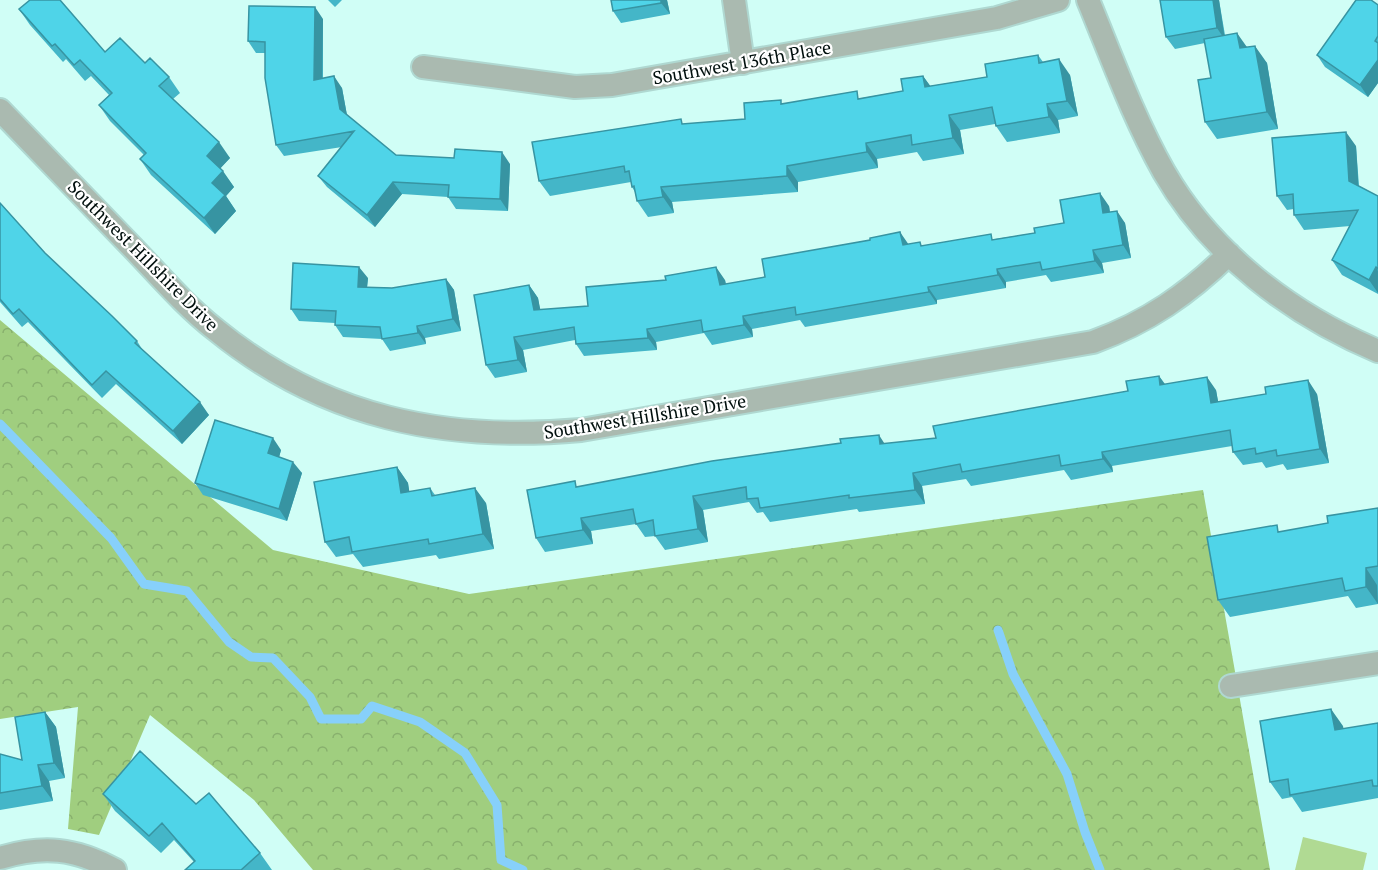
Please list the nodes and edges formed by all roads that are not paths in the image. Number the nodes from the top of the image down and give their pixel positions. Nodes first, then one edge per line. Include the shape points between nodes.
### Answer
1 (734, 0) edge
2 (1058, 0) edge
3 (1088, 0) edge
4 (743, 63) junction
5 (423, 68) dead end
6 (0, 110) edge
7 (1229, 254) junction
8 (1378, 351) edge
9 (1378, 663) edge
10 (1231, 686) dead end
11 (0, 858) edge
12 (115, 870) edge

1 - 4 street
2 - 4 street, Southwest 136th Place via 997,18
3 - 7 street via 1143,134 1165,174
4 - 5 street, Southwest 136th Place via 612,85 575,87
6 - 7 street, Southwest Hillshire Drive via 215,330 264,365 308,389 401,422 440,430 530,434 581,430 1093,342 1156,313 1196,287
7 - 8 street via 1304,314
9 - 10 street
11 - 12 street via 28,850 61,850 93,858

